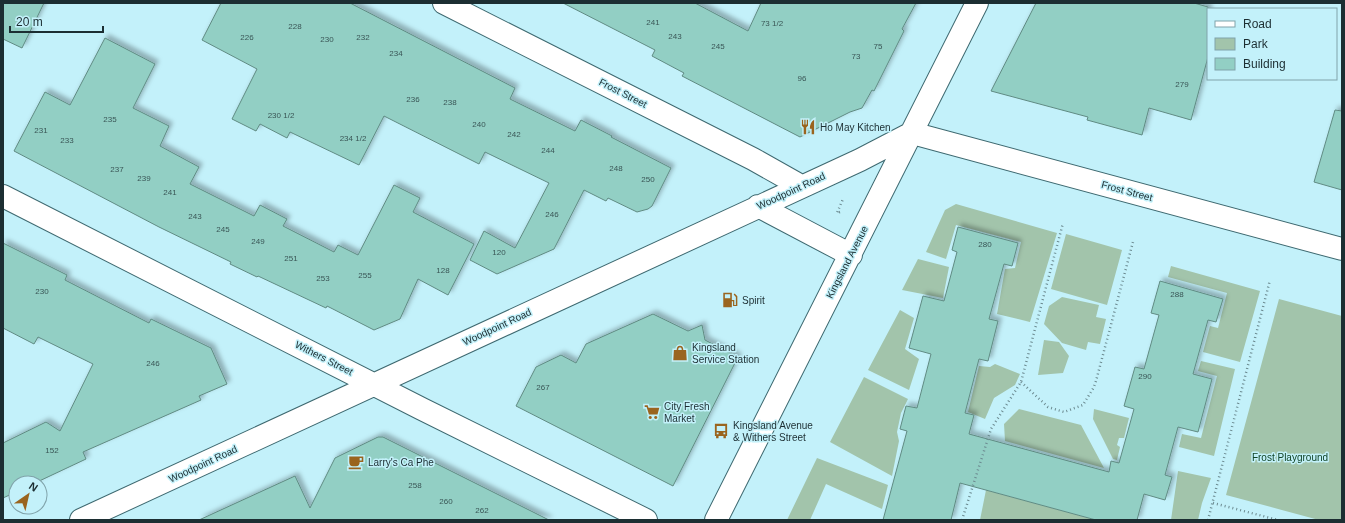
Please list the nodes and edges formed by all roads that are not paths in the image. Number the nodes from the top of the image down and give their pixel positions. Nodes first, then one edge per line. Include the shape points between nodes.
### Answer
1 (444, 3) edge
2 (978, 3) edge
3 (912, 133) junction
4 (801, 186) junction
5 (3, 196) edge
6 (758, 206) junction
7 (1342, 249) edge
8 (851, 255) junction
9 (375, 384) junction
10 (81, 520) edge
11 (646, 520) edge
12 (716, 520) edge

1 - 4 street, Frost Street via 752,158
2 - 3 street, Kingsland Avenue
3 - 4 street, Woodpoint Road
3 - 7 street, Frost Street
3 - 8 street, Kingsland Avenue
4 - 6 street, Woodpoint Road
5 - 9 street, Withers Street
6 - 8 street
6 - 9 street, Woodpoint Road
8 - 12 street, Kingsland Avenue
9 - 10 street, Woodpoint Road
9 - 11 street, Withers Street

